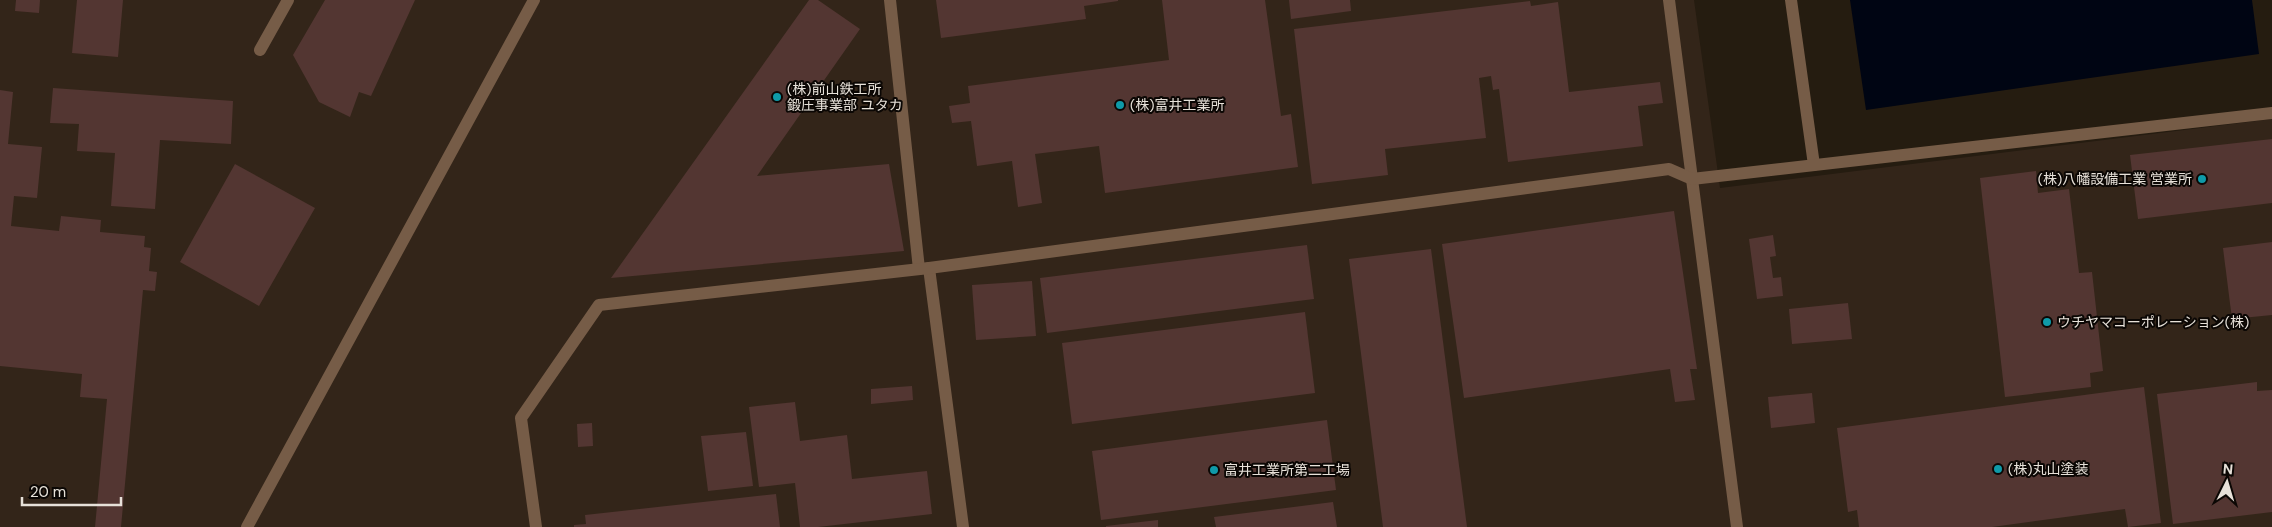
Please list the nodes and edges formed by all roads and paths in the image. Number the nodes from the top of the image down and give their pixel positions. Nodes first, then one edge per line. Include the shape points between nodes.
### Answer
1 (288, 0) edge
2 (534, 0) edge
3 (890, 0) edge
4 (1669, 0) edge
5 (1791, 0) edge
6 (260, 50) dead end
7 (2272, 113) edge
8 (1814, 165) junction
9 (1692, 179) junction
10 (924, 269) junction
11 (248, 527) edge
12 (536, 527) edge
13 (963, 527) edge
14 (1737, 527) edge

1 - 6 street
2 - 11 street
3 - 10 street
4 - 9 street
5 - 8 street
7 - 8 street
8 - 9 street
9 - 10 street via 1668,168
9 - 14 street
10 - 12 street via 599,305 521,418
10 - 13 street

